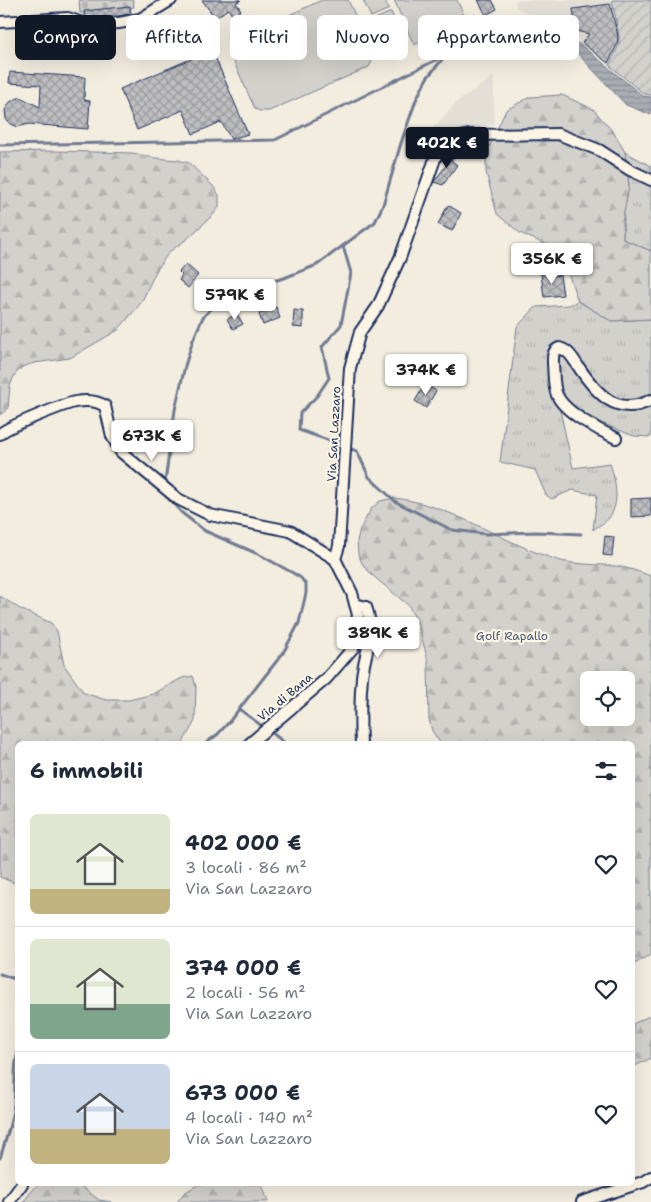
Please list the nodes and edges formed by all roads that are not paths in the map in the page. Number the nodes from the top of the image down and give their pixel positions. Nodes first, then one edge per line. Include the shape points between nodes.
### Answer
1 (171, 0) edge
2 (0, 22) edge
3 (651, 180) edge
4 (651, 400) edge
5 (0, 434) edge
6 (616, 438) dead end
7 (335, 559) junction
8 (355, 604) junction
9 (253, 741) edge
10 (361, 741) edge
11 (651, 1177) edge
12 (635, 1185) edge
13 (21, 1186) edge
14 (631, 1186) edge
15 (9, 1202) edge
16 (582, 1202) edge

1 - 2 street via 140,19 119,23 88,25 68,18
3 - 7 street, Via San Lazzaro via 599,150 558,134 469,135 450,140 436,156 400,258 378,306 360,332 350,368 339,546
4 - 6 street via 634,407 607,400 567,351 559,348 553,353 557,395 577,416
5 - 7 street via 14,425 75,402 97,401 105,406 112,436 121,452 178,499 210,515 290,531
7 - 8 street, Via di Bana
8 - 9 street, Via di Bana via 358,614 353,648 326,679
8 - 10 street via 366,607 371,632 362,676
11 - 12 street
13 - 15 street
14 - 16 street

